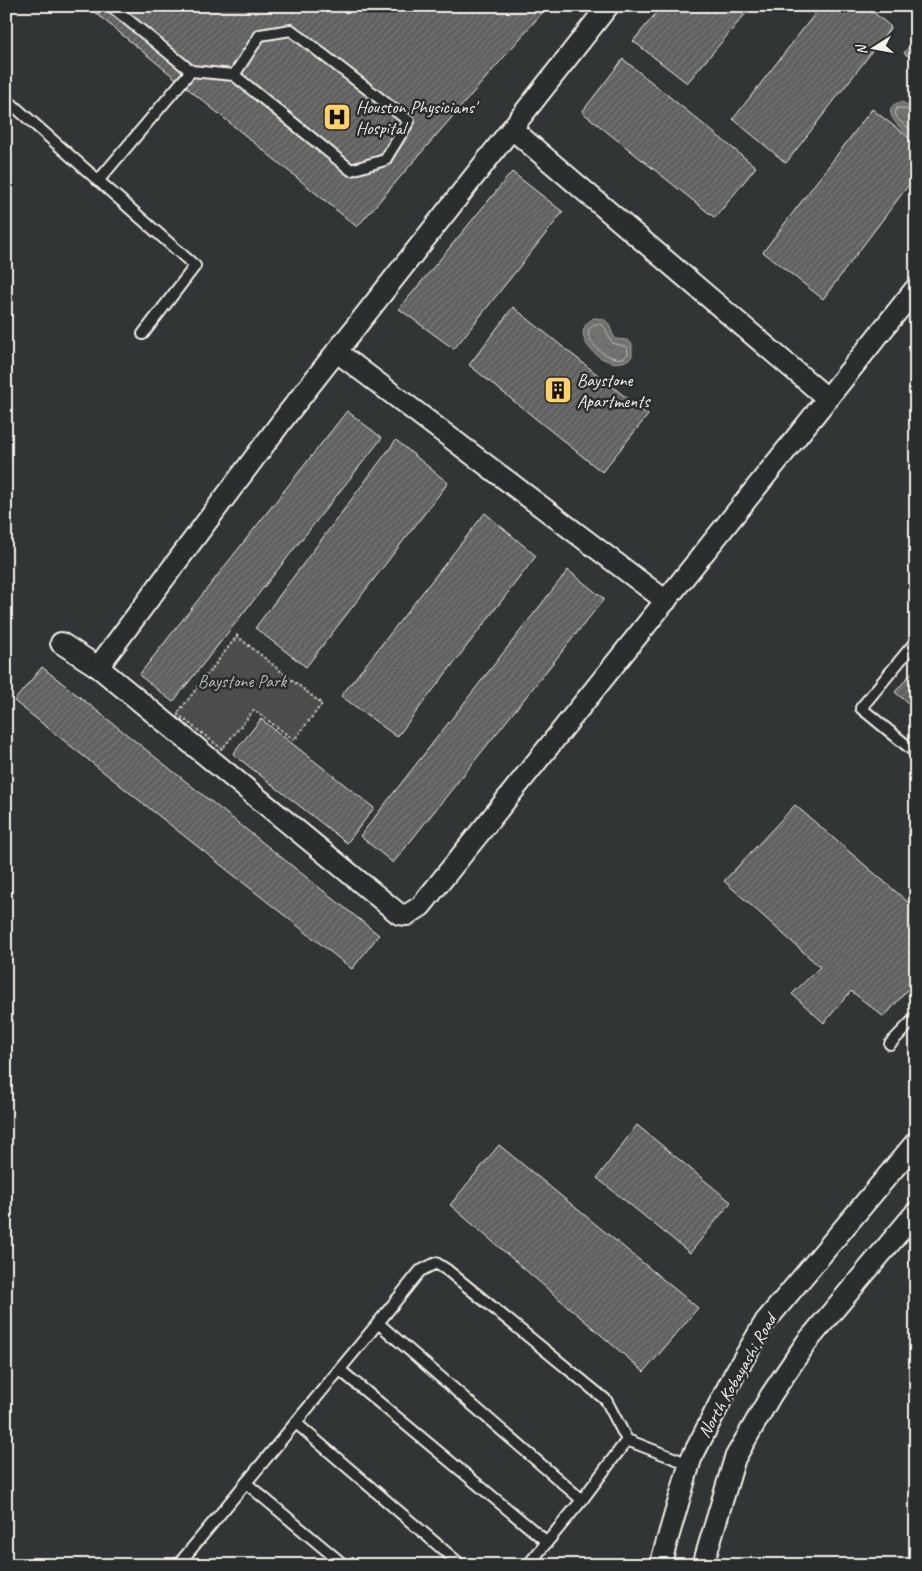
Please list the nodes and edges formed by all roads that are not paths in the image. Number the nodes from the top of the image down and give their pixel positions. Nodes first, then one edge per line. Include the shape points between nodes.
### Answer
1 (111, 6) edge
2 (608, 6) edge
3 (191, 71) junction
4 (234, 75) junction
5 (6, 99) edge
6 (512, 129) junction
7 (98, 181) junction
8 (916, 288) edge
9 (143, 334) dead end
10 (337, 352) junction
11 (828, 399) junction
12 (666, 601) junction
13 (916, 641) edge
14 (61, 642) dead end
15 (98, 667) junction
16 (916, 753) edge
17 (916, 1017) edge
18 (890, 1044) dead end
19 (916, 1142) edge
20 (916, 1212) edge
21 (378, 1323) junction
22 (340, 1370) junction
23 (296, 1423) junction
24 (627, 1440) junction
25 (690, 1464) junction
26 (246, 1483) junction
27 (582, 1500) junction
28 (547, 1542) junction
29 (178, 1565) edge
30 (344, 1565) edge
31 (461, 1565) edge
32 (528, 1565) edge
33 (660, 1565) edge
34 (703, 1565) edge

1 - 3 lane
2 - 6 street
3 - 4 lane
3 - 7 lane
4 - 4 lane via 351,170 385,160 409,121 291,30 260,35
5 - 7 lane
6 - 10 street
6 - 11 street
7 - 9 lane via 194,266
8 - 11 street
10 - 12 street
10 - 15 street
11 - 12 street
12 - 15 street via 421,906 407,915 399,914
13 - 16 lane via 861,708
14 - 15 street
17 - 18 lane
19 - 25 street, North Kobayashi Road via 765,1322 735,1373
20 - 34 street via 806,1343 771,1395 734,1458
21 - 22 lane
21 - 24 lane via 420,1271 436,1263 606,1400
21 - 27 lane
22 - 23 lane
22 - 28 lane
23 - 26 lane
23 - 31 lane
24 - 25 lane
24 - 27 lane
25 - 33 street, North Kobayashi Road
26 - 29 lane
26 - 30 lane
27 - 28 lane
28 - 32 lane

